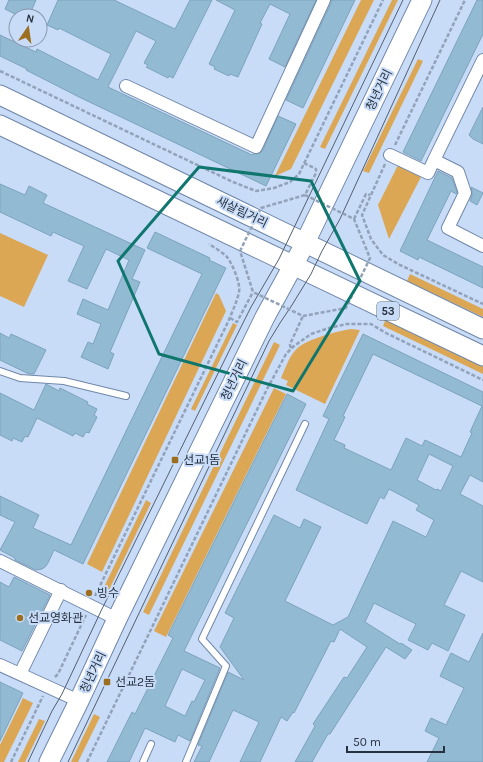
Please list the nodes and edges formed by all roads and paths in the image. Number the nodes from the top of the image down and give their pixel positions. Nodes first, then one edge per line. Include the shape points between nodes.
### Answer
1 (324, 0) edge
2 (422, 0) edge
3 (465, 0) edge
4 (483, 60) edge
5 (126, 86) dead end
6 (0, 95) edge
7 (0, 125) edge
8 (390, 155) junction
9 (434, 160) junction
10 (304, 163) dead end
11 (305, 195) junction
12 (370, 195) junction
13 (354, 219) junction
14 (207, 242) dead end
15 (305, 242) junction
16 (483, 246) edge
17 (294, 265) junction
18 (253, 292) junction
19 (483, 304) edge
20 (303, 316) junction
21 (230, 318) junction
22 (367, 319) dead end
23 (371, 324) junction
24 (483, 329) edge
25 (291, 348) junction
26 (483, 356) edge
27 (0, 371) edge
28 (483, 380) edge
29 (126, 396) dead end
30 (305, 424) dead end
31 (0, 561) edge
32 (61, 590) junction
33 (91, 605) junction
34 (117, 619) junction
35 (0, 665) edge
36 (20, 674) junction
37 (48, 687) junction
38 (79, 701) junction
39 (151, 744) dead end
40 (11, 762) edge
41 (49, 762) edge
42 (87, 762) edge
43 (142, 762) edge
44 (186, 762) edge

1 - 5 street via 256,147
2 - 15 main road, 청년거리
3 - 8 path
4 - 9 street
6 - 15 main road, 새살림거리
7 - 17 main road
8 - 9 street via 428,173
8 - 12 path
9 - 16 street via 458,172 465,193 448,228
10 - 11 path via 316,169
11 - 13 path, bridge
11 - 18 path, bridge via 261,208 240,251
12 - 13 path via 366,194
12 - 19 path via 362,215 371,239 383,255
13 - 20 path, bridge via 370,258 346,308
14 - 21 path via 228,258 240,286
15 - 17 main road, 청년거리
15 - 24 main road, 새살림거리 / 53
17 - 26 main road, 53
17 - 34 main road, 청년거리 via 262,324
18 - 20 path, bridge
18 - 21 path via 237,322
20 - 25 path via 290,342
21 - 33 path
22 - 23 path
23 - 25 path via 347,324 329,328 311,334
23 - 28 path
25 - 42 path via 267,389
27 - 29 lane via 20,378 64,382
30 - 44 lane via 202,639 226,666
31 - 32 street
32 - 33 street
32 - 36 street
33 - 34 street
33 - 37 path via 58,674
34 - 38 main road, 청년거리
35 - 36 street
36 - 37 street
37 - 38 street
37 - 40 path
38 - 41 main road, 청년거리
39 - 43 lane

